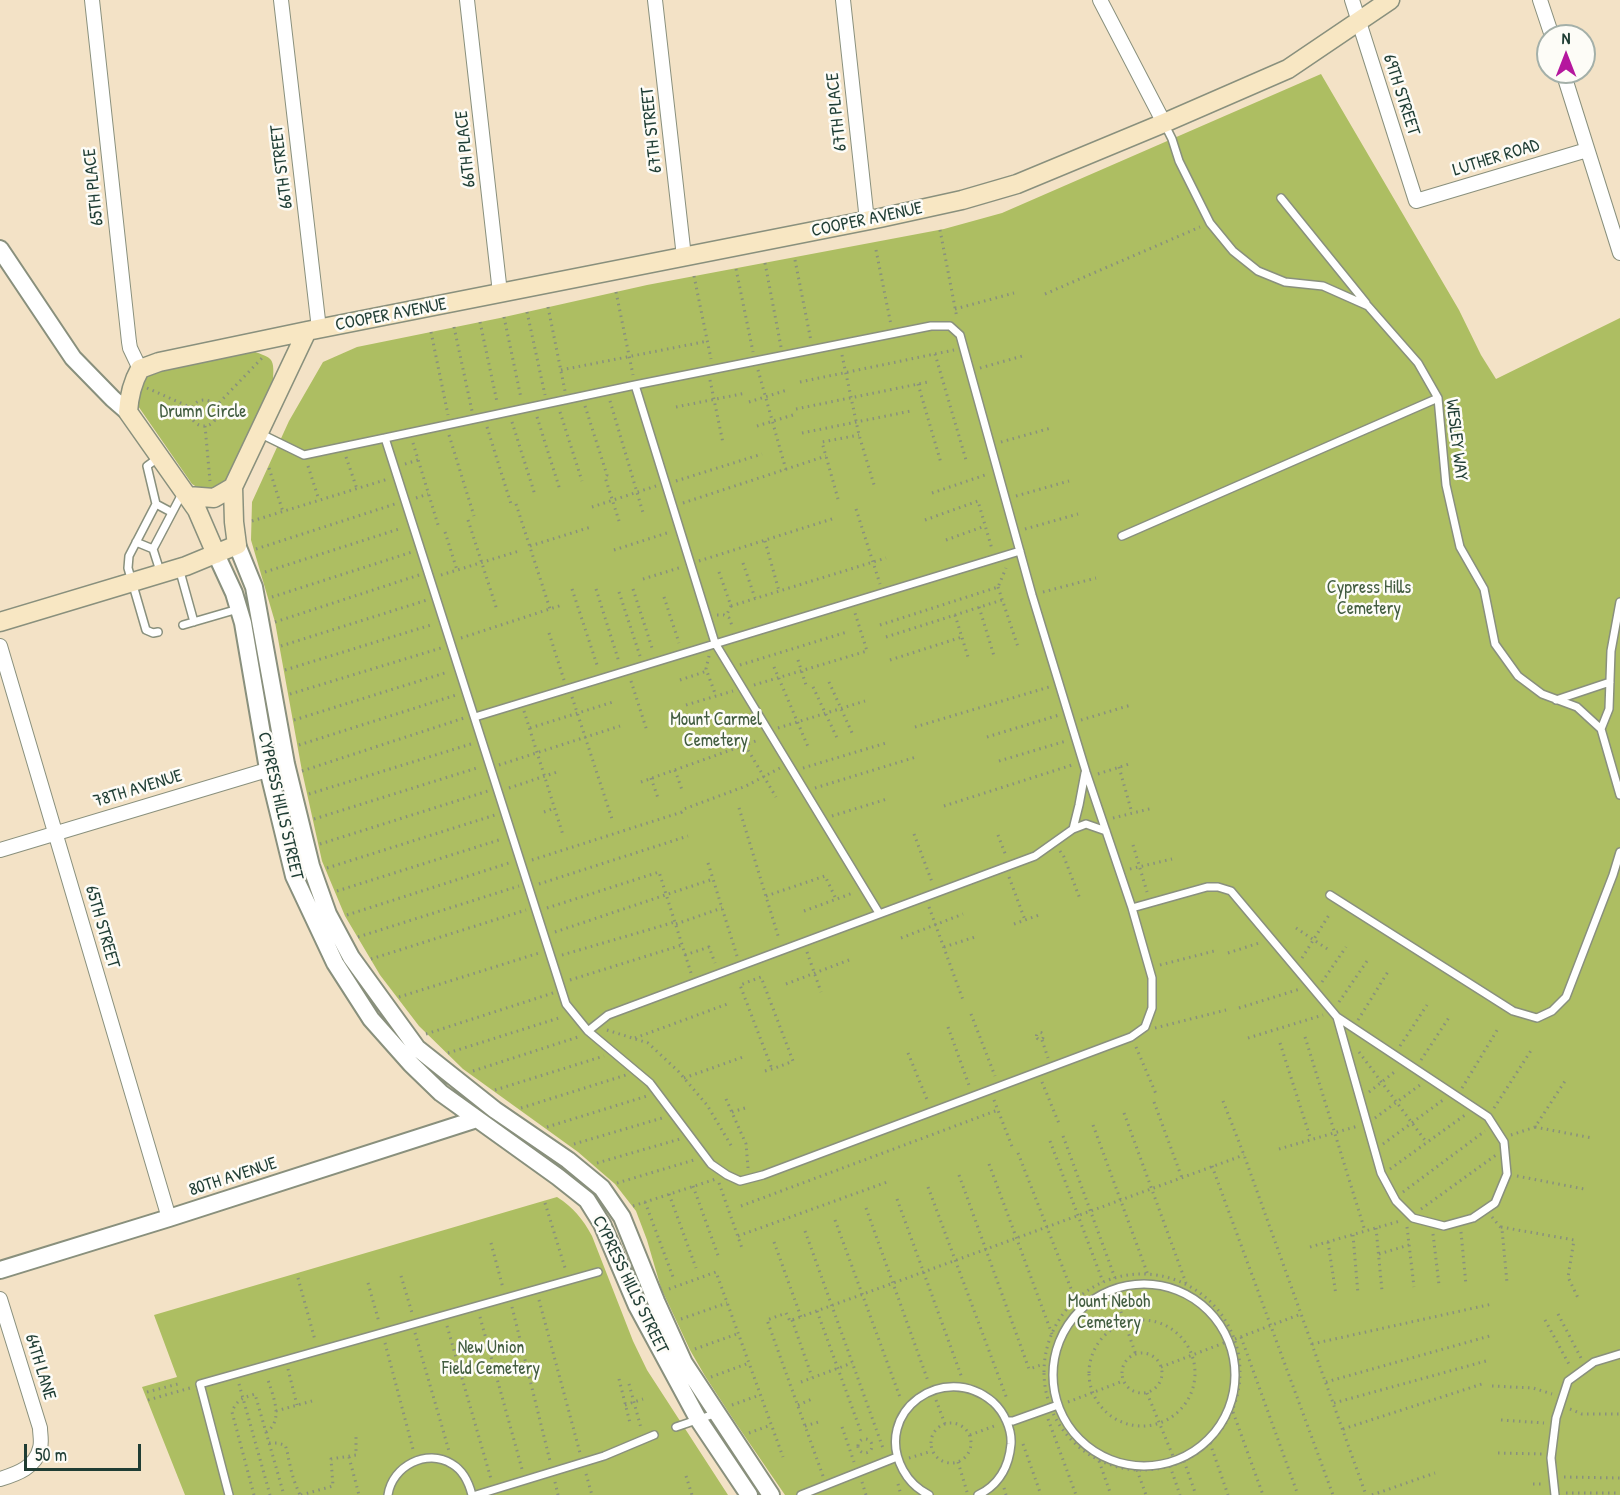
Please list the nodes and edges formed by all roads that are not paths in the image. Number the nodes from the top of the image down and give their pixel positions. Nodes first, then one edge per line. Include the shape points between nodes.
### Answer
1 (92, 0) edge
2 (281, 0) edge
3 (467, 0) edge
4 (655, 0) edge
5 (843, 0) edge
6 (1100, 0) edge
7 (1352, 0) edge
8 (1390, 0) edge
9 (1540, 0) edge
10 (1359, 22) junction
11 (1548, 24) edge
12 (1567, 84) edge
13 (1164, 123) junction
14 (1587, 150) junction
15 (1281, 198) dead end
16 (1416, 201) joint
17 (867, 221) junction
18 (0, 249) edge
19 (1620, 254) edge
20 (684, 257) junction
21 (500, 293) junction
22 (1368, 306) junction
23 (313, 330) junction
24 (140, 377) junction
25 (635, 385) junction
26 (1438, 398) junction
27 (128, 412) junction
28 (260, 434) junction
29 (385, 438) junction
30 (160, 456) junction
31 (233, 487) junction
32 (186, 493) junction
33 (156, 504) junction
34 (171, 512) junction
35 (1122, 536) dead end
36 (136, 542) junction
37 (246, 547) junction
38 (153, 549) junction
39 (1020, 551) junction
40 (216, 554) junction
41 (179, 568) junction
42 (161, 574) junction
43 (132, 582) junction
44 (1620, 602) edge
45 (239, 609) junction
46 (0, 622) edge
47 (194, 622) junction
48 (183, 625) dead end
49 (158, 632) dead end
50 (715, 644) junction
51 (0, 646) edge
52 (1610, 682) junction
53 (1556, 700) junction
54 (475, 716) junction
55 (1601, 729) junction
56 (286, 765) junction
57 (268, 769) junction
58 (1087, 774) junction
59 (1620, 795) edge
60 (1073, 829) junction
61 (1106, 831) junction
62 (55, 833) junction
63 (0, 850) edge
64 (1620, 852) edge
65 (1330, 895) dead end
66 (1132, 908) junction
67 (879, 913) junction
68 (1335, 1014) junction
69 (591, 1030) junction
70 (477, 1119) junction
71 (169, 1218) junction
72 (0, 1270) edge
73 (597, 1272) dead end
74 (0, 1299) edge
75 (1620, 1354) edge
76 (1058, 1405) junction
77 (723, 1409) junction
78 (698, 1419) junction
79 (1007, 1421) junction
80 (675, 1427) dead end
81 (654, 1435) dead end
82 (898, 1460) junction
83 (0, 1479) edge
84 (1555, 1494) edge
85 (229, 1495) edge
86 (388, 1495) edge
87 (474, 1495) edge
88 (749, 1495) edge
89 (771, 1495) edge
90 (801, 1495) edge
91 (929, 1495) edge
92 (978, 1495) edge

1 - 24 street, 65TH PLACE via 129,342
2 - 23 street, 66TH STREET
3 - 21 street, 66TH PLACE
4 - 20 street, 67TH STREET
5 - 17 street, 67TH PLACE
6 - 13 street
7 - 10 street, 69TH STREET
8 - 10 main road, COOPER AVENUE
9 - 11 street
10 - 13 main road, COOPER AVENUE via 1288,69
10 - 16 street, 69TH STREET
12 - 14 street
13 - 17 main road, COOPER AVENUE via 1017,184
13 - 22 lane, WESLEY WAY via 1210,223 1233,251 1258,271 1285,282 1323,286
14 - 16 street, LUTHER ROAD
14 - 19 street
15 - 22 lane
17 - 20 main road, COOPER AVENUE
18 - 27 street, CYPRESS HILLS STREET via 73,358
20 - 21 main road, COOPER AVENUE
21 - 23 main road, COOPER AVENUE
22 - 26 lane, WESLEY WAY via 1418,363
23 - 24 main road, COOPER AVENUE via 159,362
23 - 28 main road
24 - 27 main road via 134,380 129,394
25 - 29 lane
25 - 39 lane via 931,326 950,326 960,335
25 - 50 lane
26 - 35 lane
26 - 53 lane, WESLEY WAY via 1446,485 1457,537 1484,588 1495,644 1518,676
27 - 30 main road, CYPRESS HILLS STREET
28 - 29 lane via 304,455
28 - 31 main road
29 - 54 lane
30 - 32 main road, CYPRESS HILLS STREET
30 - 33 lane via 147,466
31 - 32 main road via 214,498
31 - 37 main road via 234,522
32 - 34 lane
32 - 40 main road, CYPRESS HILLS STREET
33 - 34 lane
33 - 36 lane
34 - 38 lane
36 - 38 lane
36 - 43 lane via 129,556
37 - 40 main road
37 - 56 street, CYPRESS HILLS STREET
38 - 42 lane
39 - 50 lane
39 - 58 lane
40 - 41 main road
40 - 45 street, CYPRESS HILLS STREET
41 - 42 main road
41 - 47 lane
42 - 43 main road
43 - 46 main road
43 - 49 lane via 146,630
44 - 52 lane
45 - 47 lane
45 - 57 street, CYPRESS HILLS STREET
47 - 48 lane
50 - 54 lane via 569,691
50 - 67 lane
51 - 62 street, 65TH STREET
52 - 53 lane
52 - 55 lane via 1609,709
53 - 55 lane, WESLEY WAY via 1577,707
54 - 69 lane via 566,1004
55 - 59 lane
56 - 57 street, 78TH AVENUE
56 - 77 street, CYPRESS HILLS STREET via 311,866 328,914 351,957 417,1048 603,1188 622,1217 684,1363
57 - 62 street, 78TH AVENUE
57 - 70 street, CYPRESS HILLS STREET via 294,876 335,963 371,1019 411,1064 441,1093
58 - 60 lane
58 - 61 lane
60 - 61 lane via 1086,824
60 - 67 lane via 1035,856
61 - 66 lane
62 - 63 street, 78TH AVENUE
62 - 71 street, 65TH STREET
64 - 65 lane via 1566,997 1552,1011 1537,1018 1513,1011
66 - 68 lane via 1207,887 1232,891
66 - 69 lane via 1152,978 1152,1008 1144,1027 1134,1035 740,1182 711,1164 650,1083
67 - 69 lane via 608,1015
68 - 68 lane via 1382,1175 1394,1198 1413,1218 1444,1226 1473,1218 1495,1203 1507,1174 1504,1142 1488,1118
70 - 71 street, 80TH AVENUE
70 - 78 street, CYPRESS HILLS STREET via 586,1200 602,1224 637,1306
71 - 72 street, 80TH AVENUE
73 - 85 lane via 200,1384
74 - 83 street, 64TH LANE via 40,1428 40,1447 33,1463 16,1475
75 - 84 lane via 1594,1362 1568,1381 1551,1454
76 - 76 lane via 1053,1377 1057,1349 1069,1324 1088,1303 1113,1289 1142,1284 1170,1288 1196,1300 1232,1340 1232,1401 1220,1427 1200,1447 1172,1464 1118,1462 1092,1450 1071,1431
76 - 79 lane
77 - 78 lane
77 - 89 street, CYPRESS HILLS STREET
78 - 80 lane
78 - 88 street, CYPRESS HILLS STREET
79 - 82 lane via 984,1394 949,1386 932,1390 906,1410 896,1441
79 - 92 lane via 1009,1459 1001,1477
81 - 87 lane via 604,1456
82 - 90 lane
82 - 91 lane via 909,1480
86 - 87 lane via 394,1476 404,1466 434,1458 452,1464 462,1473

